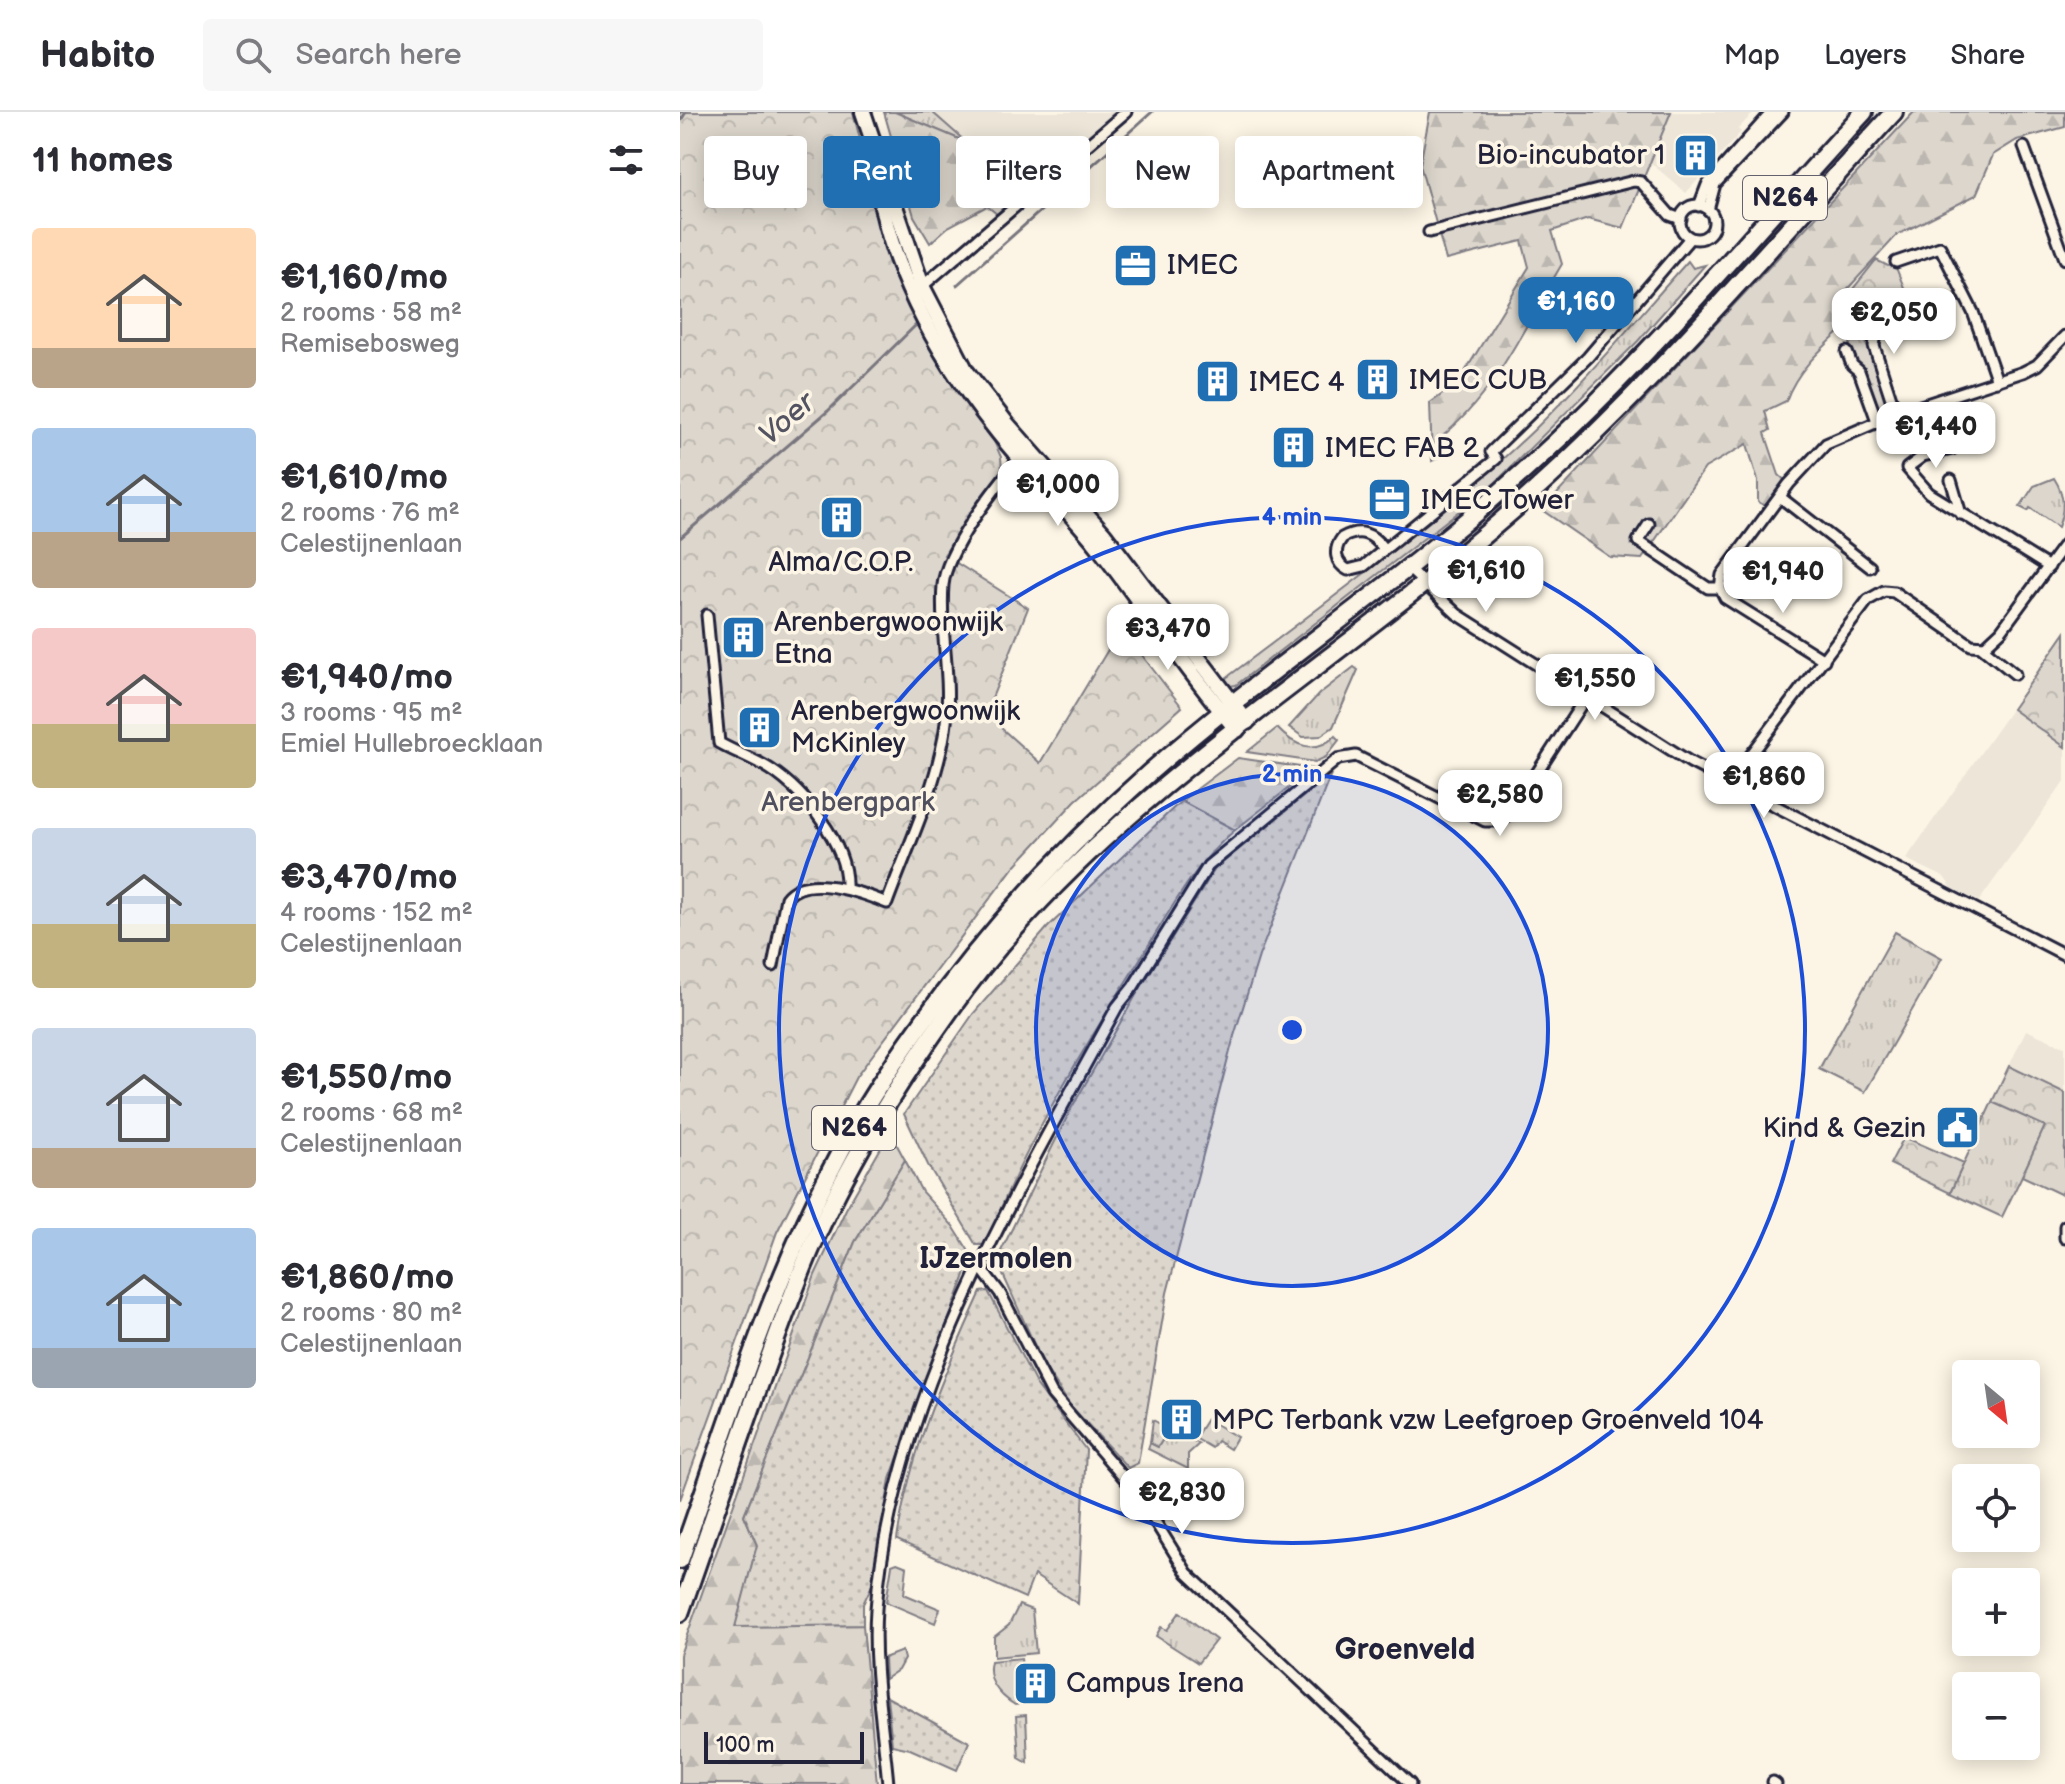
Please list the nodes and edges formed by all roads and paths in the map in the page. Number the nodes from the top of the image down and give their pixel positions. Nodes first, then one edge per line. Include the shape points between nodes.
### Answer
1 (863, 112) edge
2 (1126, 112) edge
3 (1772, 112) edge
4 (1783, 112) edge
5 (1864, 112) edge
6 (1894, 112) edge
7 (2024, 147) dead end
8 (1704, 208) junction
9 (1681, 219) junction
10 (1429, 232) dead end
11 (1690, 238) junction
12 (2065, 259) edge
13 (1896, 262) dead end
14 (918, 290) junction
15 (1867, 309) dead end
16 (2065, 336) edge
17 (1847, 352) dead end
18 (1997, 381) junction
19 (1896, 414) junction
20 (1877, 421) junction
21 (1952, 449) dead end
22 (1024, 452) junction
23 (1951, 480) dead end
24 (1780, 497) junction
25 (1961, 514) junction
26 (1649, 524) dead end
27 (2065, 544) edge
28 (1384, 549) junction
29 (1870, 567) dead end
30 (2049, 567) junction
31 (1408, 568) junction
32 (1423, 585) junction
33 (1720, 588) junction
34 (707, 615) dead end
35 (1982, 647) junction
36 (1824, 660) junction
37 (2015, 674) dead end
38 (1586, 697) junction
39 (1228, 709) junction
40 (1242, 726) junction
41 (1729, 784) junction
42 (846, 887) junction
43 (2065, 955) edge
44 (773, 966) dead end
45 (2065, 1226) edge
46 (2065, 1238) edge
47 (981, 1268) junction
48 (680, 1560) edge
49 (680, 1613) edge
50 (888, 1784) edge
51 (1410, 1784) edge

1 - 14 street
2 - 14 street
3 - 8 street via 1707,185
4 - 8 street via 1715,184
5 - 31 highway, N264 via 1594,403 1512,482
6 - 32 highway, N264 via 1602,427 1538,489
7 - 12 street
8 - 9 street via 1686,210
8 - 11 street via 1714,220 1711,231 1703,238
9 - 10 street via 1634,181
9 - 11 street
11 - 28 street via 1588,357 1491,452 1496,459
13 - 18 street via 1938,243 1973,312
14 - 22 street via 957,376
15 - 19 street
16 - 18 street via 2037,365
17 - 20 street
18 - 19 street
19 - 20 street
20 - 24 street via 1826,444
21 - 25 street via 1923,456 1907,468 1929,493
22 - 39 street via 1104,534
22 - 42 street via 968,529 943,583 950,687 944,734 887,903
23 - 25 street
24 - 29 street
24 - 33 street via 1722,575
25 - 30 street
26 - 33 street via 1634,539 1708,588
27 - 30 street
28 - 28 street via 1354,571 1343,567 1336,553 1342,538 1359,532 1373,536
30 - 35 street via 1992,642
31 - 32 street
31 - 39 highway, N264
32 - 38 street via 1457,614
32 - 40 highway, N264
33 - 36 street via 1725,598
34 - 42 street via 719,743 771,770 825,825 838,845
35 - 36 street via 1960,638 1905,597 1884,591 1868,600
35 - 37 street
36 - 41 street
38 - 41 street
38 - 47 street via 1515,807 1500,821 1485,821 1356,756 1338,759 1208,866 1115,1010
39 - 40 street
39 - 48 highway, N264 via 1141,780 1048,871 943,994 878,1086 826,1182 777,1293
40 - 49 highway, N264 via 1121,824 1052,890 951,1008 905,1077 804,1265
41 - 43 street
42 - 44 street via 791,891
45 - 46 street
47 - 50 street via 932,1383 894,1498 877,1600 874,1659
47 - 51 street via 1000,1293 1052,1394 1138,1494 1187,1573

